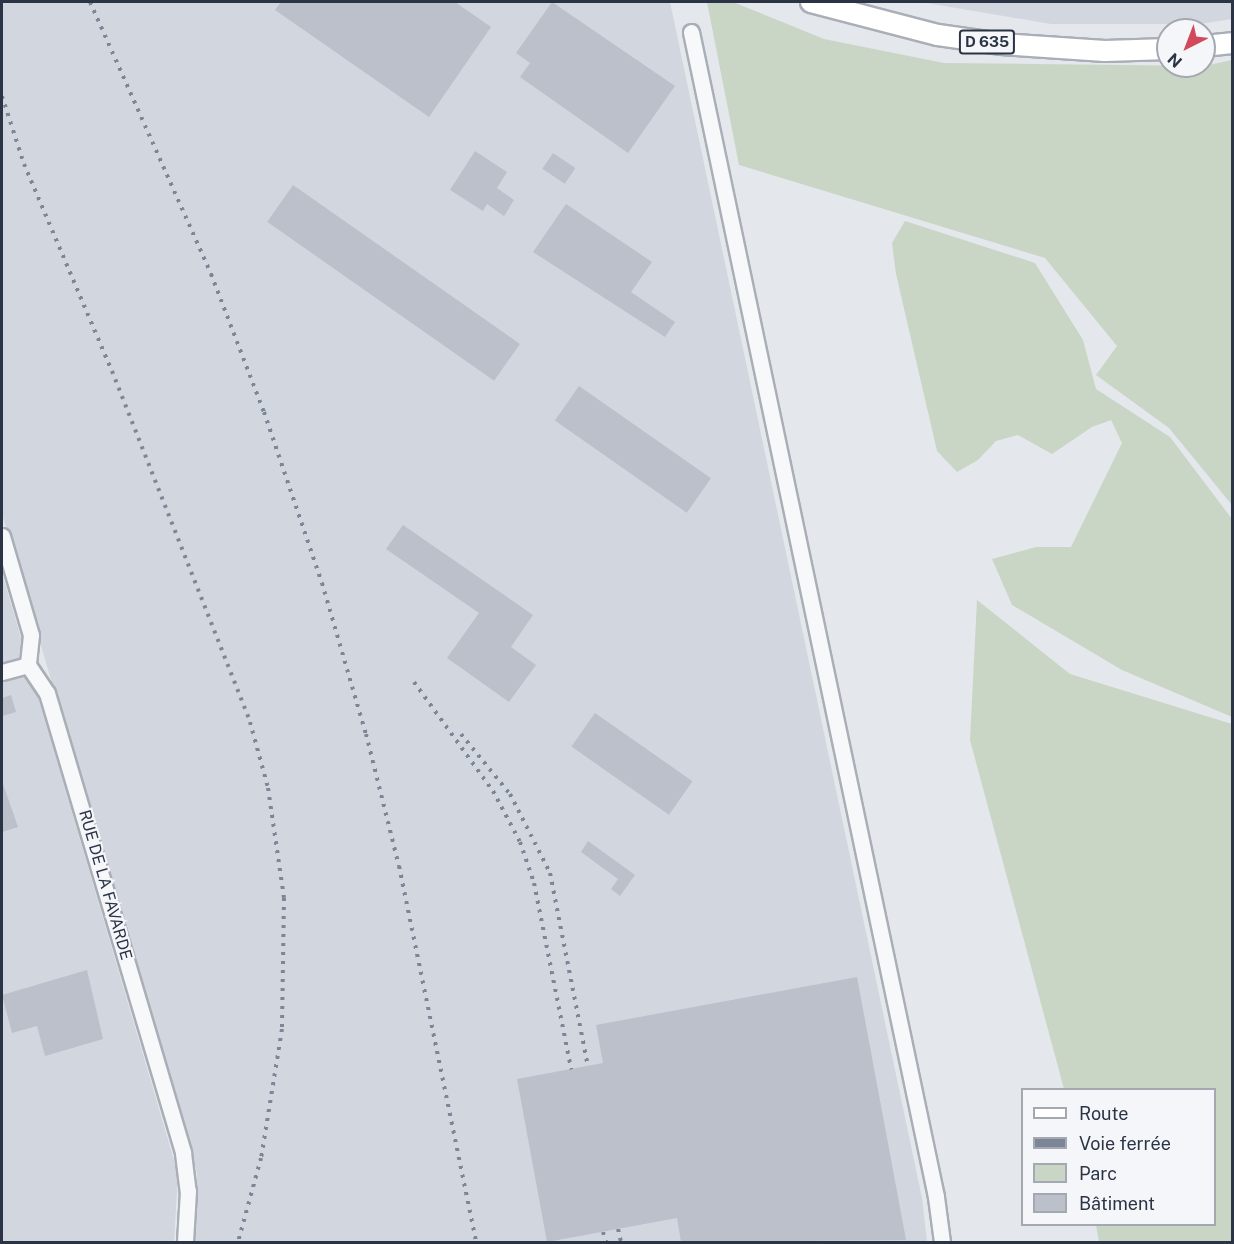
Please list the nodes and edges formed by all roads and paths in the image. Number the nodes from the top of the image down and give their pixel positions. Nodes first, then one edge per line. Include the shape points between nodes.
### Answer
1 (811, 2) edge
2 (691, 32) dead end
3 (1233, 43) edge
4 (1216, 45) edge
5 (1156, 49) edge
6 (2, 536) edge
7 (28, 665) junction
8 (2, 672) edge
9 (185, 1242) edge
10 (942, 1242) edge

1 - 5 main road, D 635 via 938,35 1001,44 1105,51
2 - 10 street via 922,1127
3 - 4 main road
6 - 7 street via 31,635
7 - 8 street
7 - 9 street, RUE DE LA FAVARDE via 47,693 183,1153 188,1191

